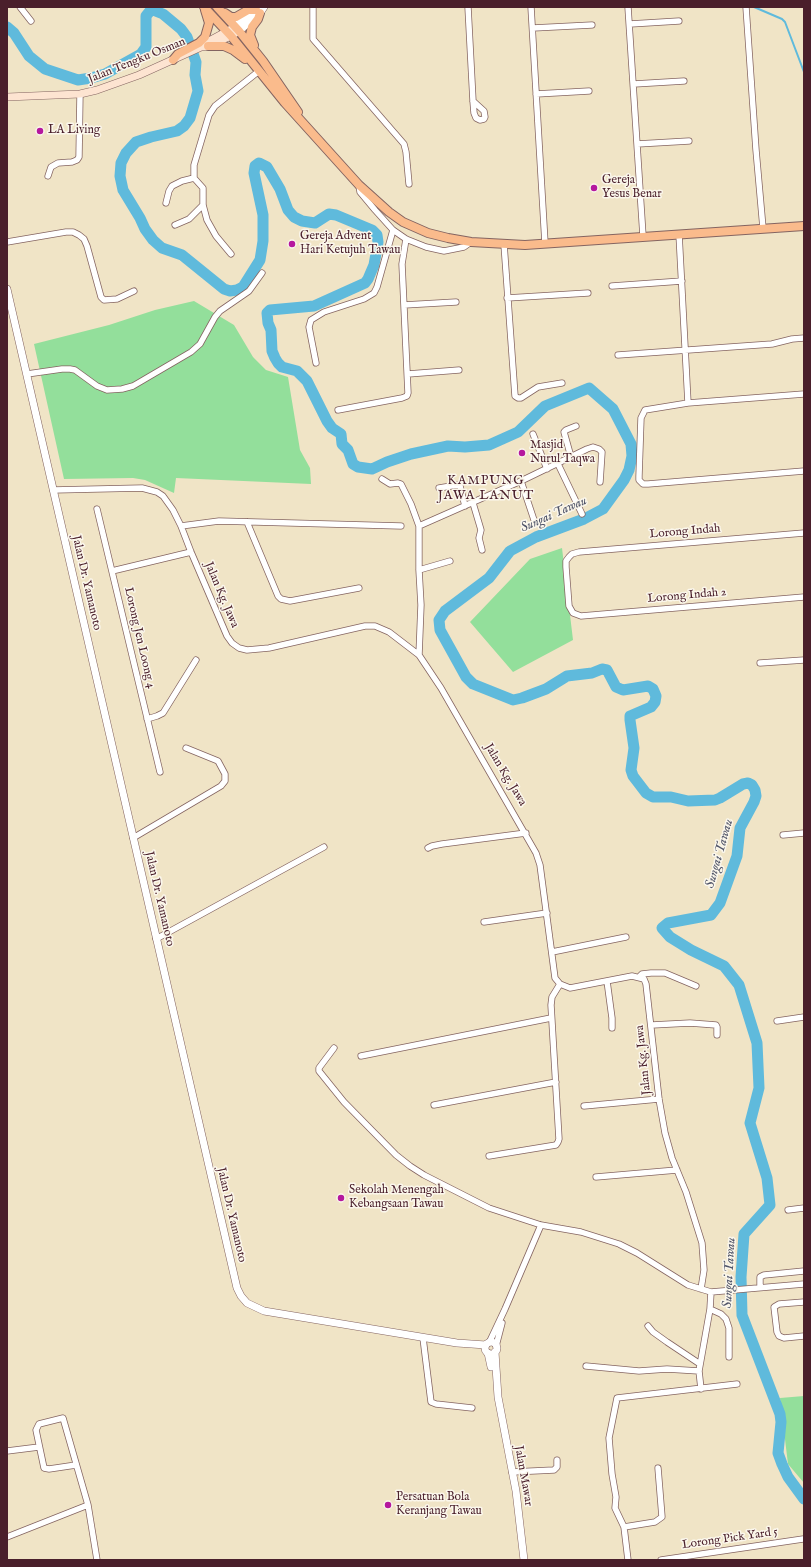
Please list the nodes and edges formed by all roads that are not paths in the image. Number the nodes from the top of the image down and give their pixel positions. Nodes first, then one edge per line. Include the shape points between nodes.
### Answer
1 (20, 7) edge
2 (204, 7) edge
3 (218, 7) edge
4 (313, 7) edge
5 (468, 7) edge
6 (532, 7) edge
7 (628, 7) edge
8 (746, 7) edge
9 (260, 9) edge
10 (31, 21) dead end
11 (679, 21) dead end
12 (630, 24) junction
13 (592, 25) dead end
14 (533, 28) junction
15 (237, 29) junction
16 (229, 34) junction
17 (203, 46) junction
18 (176, 57) joint
19 (263, 61) junction
20 (257, 68) junction
21 (684, 81) dead end
22 (634, 84) junction
23 (589, 91) dead end
24 (80, 94) junction
25 (536, 94) junction
26 (7, 97) edge
27 (473, 101) dead end
28 (307, 127) junction
29 (689, 141) dead end
30 (638, 144) junction
31 (48, 176) dead end
32 (194, 178) junction
33 (409, 184) dead end
34 (359, 185) junction
35 (166, 203) dead end
36 (203, 205) junction
37 (175, 225) dead end
38 (804, 226) edge
39 (763, 228) junction
40 (393, 230) junction
41 (679, 234) junction
42 (643, 236) junction
43 (406, 239) junction
44 (7, 242) edge
45 (471, 242) junction
46 (545, 243) junction
47 (504, 244) junction
48 (231, 254) dead end
49 (262, 273) dead end
50 (682, 282) junction
51 (612, 286) dead end
52 (7, 289) edge
53 (134, 291) dead end
54 (588, 293) dead end
55 (507, 298) junction
56 (456, 302) dead end
57 (9, 304) edge
58 (404, 305) junction
59 (804, 338) edge
60 (686, 350) junction
61 (618, 355) dead end
62 (316, 363) dead end
63 (459, 370) dead end
64 (27, 374) junction
65 (408, 374) junction
66 (562, 383) dead end
67 (804, 394) edge
68 (688, 403) junction
69 (338, 410) dead end
70 (576, 426) dead end
71 (533, 434) dead end
72 (571, 456) junction
73 (558, 464) junction
74 (547, 469) junction
75 (804, 471) edge
76 (382, 479) dead end
77 (521, 481) junction
78 (600, 482) dead end
79 (439, 488) dead end
80 (53, 490) junction
81 (473, 503) junction
82 (465, 506) junction
83 (97, 509) dead end
84 (582, 514) dead end
85 (534, 520) dead end
86 (247, 522) junction
87 (181, 526) junction
88 (401, 526) dead end
89 (419, 526) junction
90 (804, 533) edge
91 (482, 550) dead end
92 (191, 552) junction
93 (450, 561) dead end
94 (419, 570) junction
95 (112, 571) junction
96 (359, 588) dead end
97 (804, 597) edge
98 (573, 613) joint
99 (419, 655) junction
100 (196, 660) dead end
101 (804, 660) edge
102 (760, 663) dead end
103 (147, 719) junction
104 (186, 748) dead end
105 (160, 772) dead end
106 (804, 833) edge
107 (526, 834) junction
108 (783, 835) dead end
109 (133, 838) junction
110 (324, 847) dead end
111 (428, 848) dead end
112 (547, 913) junction
113 (484, 922) dead end
114 (626, 938) dead end
115 (156, 939) junction
116 (552, 952) junction
117 (639, 977) junction
118 (607, 981) junction
119 (560, 984) junction
120 (696, 986) dead end
121 (804, 1017) edge
122 (551, 1018) junction
123 (777, 1020) dead end
124 (652, 1025) junction
125 (612, 1028) dead end
126 (716, 1035) dead end
127 (334, 1048) dead end
128 (361, 1056) dead end
129 (556, 1082) junction
130 (659, 1099) junction
131 (434, 1105) dead end
132 (584, 1106) dead end
133 (490, 1156) dead end
134 (677, 1170) junction
135 (596, 1177) dead end
136 (804, 1208) edge
137 (788, 1210) dead end
138 (541, 1225) junction
139 (804, 1271) edge
140 (804, 1284) edge
141 (760, 1287) junction
142 (701, 1289) junction
143 (711, 1292) junction
144 (804, 1302) edge
145 (505, 1309) junction
146 (710, 1309) junction
147 (648, 1326) dead end
148 (804, 1336) edge
149 (423, 1338) junction
150 (457, 1343) junction
151 (488, 1344) junction
152 (492, 1351) junction
153 (729, 1357) dead end
154 (700, 1364) junction
155 (586, 1366) dead end
156 (699, 1371) junction
157 (737, 1384) dead end
158 (701, 1389) junction
159 (472, 1408) dead end
160 (39, 1447) junction
161 (7, 1451) edge
162 (557, 1460) dead end
163 (76, 1465) junction
164 (658, 1468) dead end
165 (512, 1472) junction
166 (88, 1505) junction
167 (624, 1526) junction
168 (7, 1537) edge
169 (803, 1539) edge
170 (712, 1553) junction
171 (97, 1560) edge
172 (524, 1560) edge
173 (628, 1560) edge
174 (661, 1560) edge
175 (713, 1560) edge

1 - 10 street
2 - 16 main road
2 - 17 main road via 209,23
3 - 9 main road via 231,17 240,16 248,10
3 - 15 main road
4 - 33 street via 313,39 404,144
5 - 27 street
6 - 14 street
7 - 12 street
8 - 39 street
9 - 15 street
9 - 19 main road via 250,35
11 - 12 street
12 - 22 street
13 - 14 street
14 - 25 street
15 - 16 main road
15 - 19 main road
16 - 17 main road
16 - 20 main road
17 - 18 main road
17 - 20 main road via 224,46
18 - 24 main road, Jalan Tengku Osman via 97,90
19 - 28 main road
20 - 28 main road
20 - 32 street via 209,114 196,157
21 - 22 street
22 - 30 street
23 - 25 street
24 - 26 main road, Jalan Tengku Osman
24 - 31 street via 79,157 72,162 58,163 51,167
25 - 46 street
28 - 34 main road
29 - 30 street
30 - 42 street
32 - 35 street via 172,186
32 - 36 street via 203,188
34 - 40 street via 360,192
34 - 45 main road via 403,222 438,236
36 - 37 street via 189,219
36 - 48 street via 207,220 216,236
38 - 39 main road
39 - 41 main road
40 - 43 street
40 - 62 street via 374,293 310,320
41 - 42 main road
41 - 50 street
42 - 46 main road
43 - 45 street via 426,247 444,250 464,247
43 - 58 street via 402,264
44 - 53 street via 73,232 84,239 104,300 117,299
45 - 47 main road
46 - 47 main road
47 - 55 street
49 - 64 street via 249,291 220,311 200,344 192,352 133,386 107,390 70,369
50 - 51 street
50 - 60 street
52 - 57 street, Jalan Dr. Yamanoto
54 - 55 street
55 - 66 street via 515,396 521,398 538,387
56 - 58 street
57 - 64 street, Jalan Dr. Yamanoto
58 - 65 street
59 - 60 street via 772,344
60 - 61 street
60 - 68 street
63 - 65 street
64 - 80 street, Jalan Dr. Yamanoto
65 - 69 street via 407,396
67 - 68 street
68 - 75 street via 648,409 642,414 639,480 643,484
70 - 72 street via 564,432
71 - 74 street
72 - 73 street
72 - 78 street via 593,447 599,449 602,452
73 - 74 street
73 - 84 street
74 - 77 street
76 - 89 street via 390,484 401,484
77 - 81 street
77 - 85 street
79 - 82 street via 460,486
80 - 87 street, Jalan Kg. Jawa via 150,490 163,496
80 - 109 street, Jalan Dr. Yamanoto
81 - 82 street
81 - 91 street via 481,530 479,538
82 - 89 street
83 - 95 street, Lorong Jen Loong 4
86 - 87 street via 219,521
86 - 88 street
86 - 96 street via 281,599 290,601
87 - 92 street, Jalan Kg. Jawa
89 - 94 street
90 - 98 street, Lorong Indah via 572,554 566,561 566,568 569,606
92 - 95 street
92 - 99 street, Jalan Kg. Jawa via 227,636 238,648 269,648 365,626 376,626 389,632
93 - 94 street
94 - 99 street
95 - 103 street, Lorong Jen Loong 4
97 - 98 street, Lorong Indah 2 via 581,616
99 - 107 street, Jalan Kg. Jawa
100 - 103 street via 163,713
101 - 102 street
103 - 105 street, Lorong Jen Loong 4
104 - 109 street via 218,762 225,774 225,781 221,786
106 - 108 street
107 - 111 street
107 - 112 street, Jalan Kg. Jawa via 540,865
109 - 115 street, Jalan Dr. Yamanoto
110 - 115 street
112 - 113 street
112 - 116 street, Jalan Kg. Jawa
114 - 116 street
115 - 149 street, Jalan Dr. Yamanoto via 234,1278 241,1296 246,1302 264,1311
116 - 119 street, Jalan Kg. Jawa via 555,978
117 - 118 street
117 - 120 street via 651,972 665,973
117 - 124 street, Jalan Kg. Jawa via 644,979 646,984
118 - 119 street via 570,988
118 - 125 street
119 - 122 street via 552,997
121 - 123 street
122 - 128 street
122 - 129 street
124 - 126 street via 716,1025
124 - 130 street, Jalan Kg. Jawa
127 - 138 street via 319,1068 320,1074 396,1155 424,1175 489,1208
129 - 131 street
129 - 133 street via 558,1142
130 - 132 street
130 - 134 street, Jalan Kg. Jawa via 669,1147
134 - 135 street
134 - 142 street, Jalan Kg. Jawa via 702,1243 704,1270
136 - 137 street
138 - 142 street via 581,1232 620,1244 688,1285
138 - 145 street
139 - 141 street via 764,1275 760,1277
140 - 141 street
141 - 143 street
142 - 143 street
143 - 146 street
144 - 148 street via 779,1304 774,1307 779,1336
145 - 151 street
145 - 152 street
146 - 153 street via 722,1314 726,1319 729,1328
146 - 154 street
147 - 154 street
149 - 150 street, Jalan Dr. Yamanoto
149 - 159 street via 431,1402
150 - 151 street, Jalan Dr. Yamanoto
150 - 152 street, Jalan Dr. Yamanoto
151 - 152 street, Jalan Mawar via 485,1349
152 - 165 street, Jalan Mawar
154 - 156 street
155 - 156 street via 639,1371
156 - 158 street
157 - 158 street
158 - 167 street via 617,1398 609,1438 616,1508
160 - 161 street
160 - 163 street via 44,1468
160 - 163 street via 36,1430 38,1424 63,1418
162 - 165 street via 557,1467 554,1470
163 - 166 street
164 - 167 street via 662,1517 655,1522
165 - 172 street, Jalan Mawar
166 - 168 street
166 - 171 street
167 - 173 street
169 - 170 street, Lorong Pick Yard 5
170 - 174 street, Lorong Pick Yard 5
170 - 175 street

